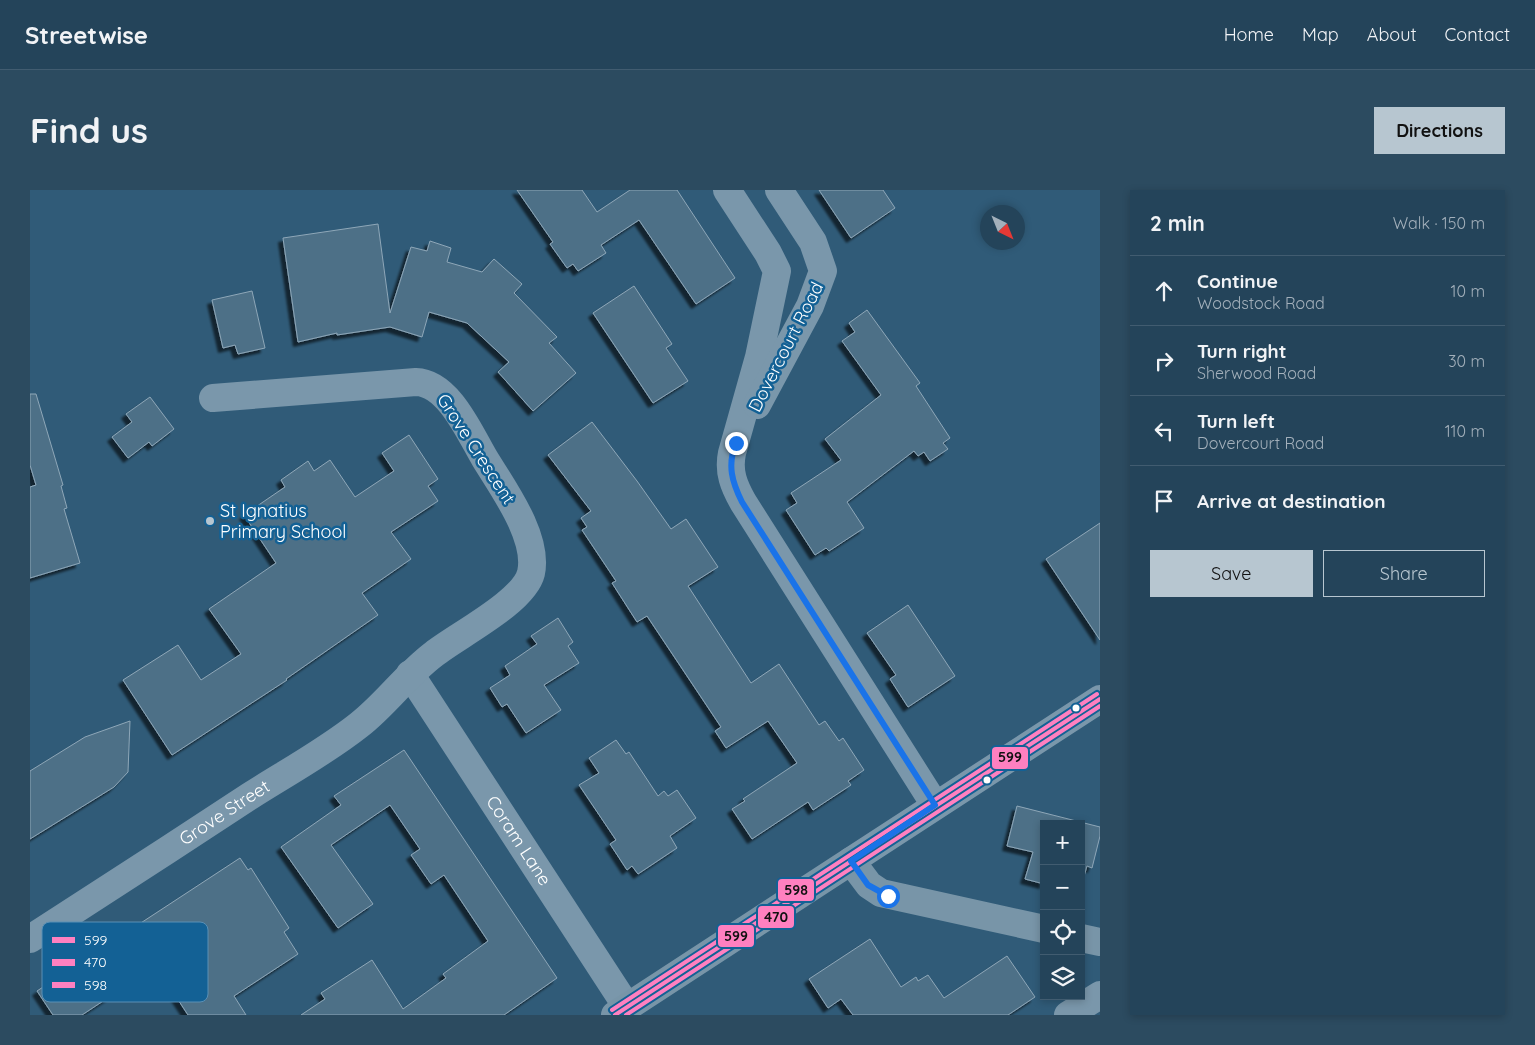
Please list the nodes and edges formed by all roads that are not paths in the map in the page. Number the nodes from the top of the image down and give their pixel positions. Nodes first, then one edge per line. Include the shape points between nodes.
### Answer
1 (727, 190) edge
2 (779, 190) edge
3 (214, 398) dead end
4 (732, 453) junction
5 (410, 674) junction
6 (1100, 699) edge
7 (935, 805) junction
8 (851, 861) junction
9 (56, 922) edge
10 (1040, 928) edge
11 (42, 931) edge
12 (30, 939) edge
13 (1085, 939) edge
14 (1100, 942) edge
15 (1100, 995) edge
16 (621, 1011) edge
17 (1068, 1015) edge

1 - 4 street, Dovercourt Road via 777,270 757,364
2 - 4 street, Dovercourt Road via 813,242 824,267 823,276
3 - 5 street, Grove Crescent via 416,382 430,385 449,401 521,523 531,554 531,572 524,588 509,603 452,640
4 - 7 street, Dovercourt Road via 732,478 742,502
5 - 9 street, Grove Street via 358,726
5 - 16 street, Coram Lane
6 - 7 street
7 - 8 street
8 - 10 main road via 868,885 881,894
8 - 16 main road
11 - 12 street, Grove Street
13 - 14 main road
15 - 17 street

